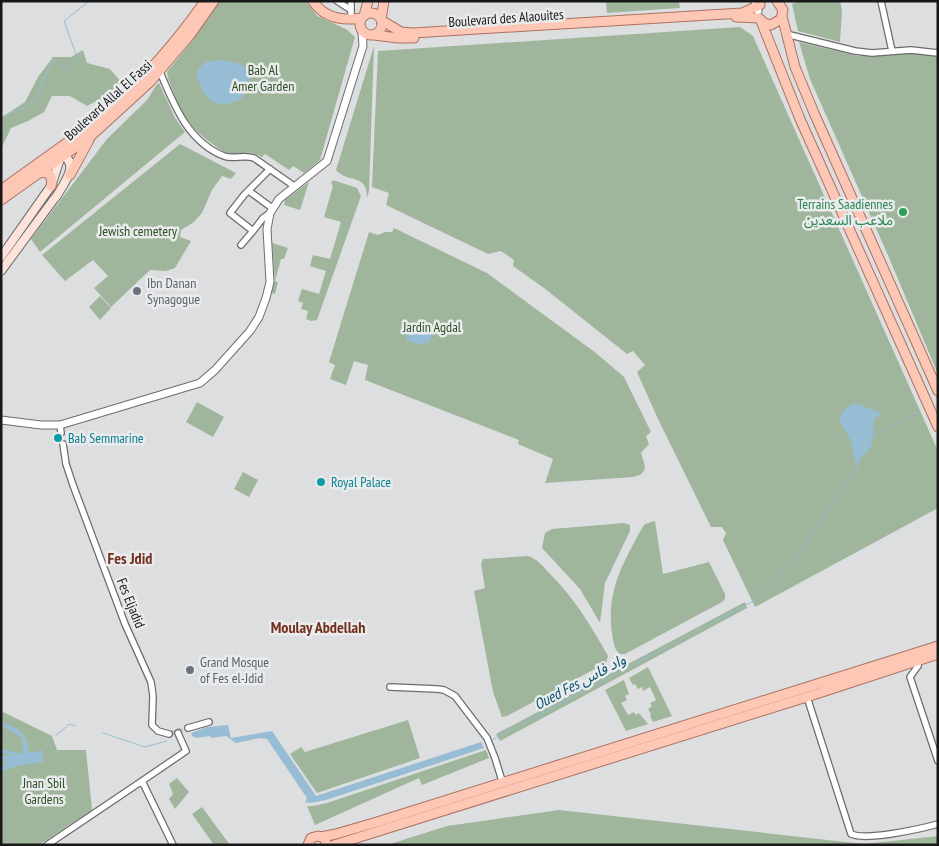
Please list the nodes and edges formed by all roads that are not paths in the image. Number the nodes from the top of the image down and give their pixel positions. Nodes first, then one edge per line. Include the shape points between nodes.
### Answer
1 (205, 1) edge
2 (214, 1) edge
3 (313, 1) edge
4 (338, 1) edge
5 (351, 1) edge
6 (368, 1) edge
7 (384, 1) edge
8 (777, 1) edge
9 (881, 1) edge
10 (759, 9) edge
11 (351, 10) junction
12 (782, 16) junction
13 (363, 17) junction
14 (351, 20) junction
15 (381, 20) junction
16 (361, 30) junction
17 (786, 34) junction
18 (373, 35) junction
19 (363, 46) junction
20 (892, 51) junction
21 (938, 54) edge
22 (160, 72) junction
23 (80, 133) junction
24 (91, 136) junction
25 (50, 154) junction
26 (61, 159) junction
27 (270, 169) junction
28 (38, 173) junction
29 (70, 175) junction
30 (51, 186) junction
31 (294, 186) junction
32 (1, 190) edge
33 (249, 191) junction
34 (1, 200) edge
35 (271, 210) junction
36 (253, 231) junction
37 (241, 245) dead end
38 (1, 257) edge
39 (1, 271) edge
40 (938, 391) edge
41 (1, 420) edge
42 (938, 427) edge
43 (63, 444) dead end
44 (938, 646) edge
45 (938, 654) edge
46 (917, 657) junction
47 (390, 687) dead end
48 (793, 696) junction
49 (807, 697) junction
50 (209, 722) dead end
51 (188, 728) tunnel mouth
52 (178, 733) dead end
53 (169, 734) dead end
54 (938, 761) edge
55 (142, 781) junction
56 (504, 787) junction
57 (938, 824) edge
58 (321, 837) junction
59 (306, 843) edge
60 (47, 845) edge
61 (173, 845) edge
62 (326, 845) edge
63 (334, 845) edge

1 - 23 main road, Boulevard Allal El Fassi via 150,70
2 - 22 main road, Boulevard Allal El Fassi
3 - 14 main road via 324,14
4 - 11 street
5 - 11 street
6 - 13 main road
7 - 15 main road
8 - 12 main road via 782,7
9 - 20 street
10 - 12 main road via 771,25
10 - 15 main road, Boulevard des Alaouites via 742,13 414,33 401,32
10 - 18 main road, Boulevard des Alaouites via 742,17 404,38
10 - 42 main road via 800,119
11 - 14 street
12 - 17 main road
13 - 14 main road
13 - 15 main road via 374,14
13 - 16 main road
14 - 16 main road
15 - 18 main road via 380,31
16 - 18 main road
16 - 19 street
17 - 20 street via 855,51
17 - 40 main road via 795,67 814,113
18 - 19 street
19 - 31 street via 328,161
20 - 21 street
22 - 24 main road, Boulevard Allal El Fassi
22 - 27 street via 179,115 198,139 224,156 252,157
23 - 25 main road, Boulevard Allal El Fassi
23 - 26 main road
24 - 26 main road, Boulevard Allal El Fassi
24 - 29 main road
25 - 26 main road
25 - 32 main road, Boulevard Allal El Fassi
26 - 28 main road, Boulevard Allal El Fassi
26 - 29 main road via 69,162
26 - 30 main road
27 - 31 street
27 - 33 street
28 - 30 main road via 50,175
28 - 34 main road, Boulevard Allal El Fassi
29 - 39 main road
30 - 38 main road
31 - 35 street
33 - 35 street
33 - 36 street via 230,214
35 - 36 street
35 - 41 street via 267,230 270,282 264,305 250,331 200,383 61,429
36 - 37 street
43 - 53 street, Fes Eljadid via 73,485 125,624 151,682 152,725
44 - 46 main road
45 - 46 main road
46 - 48 main road
46 - 49 main road
46 - 54 street via 918,666 910,677
47 - 56 street via 444,690 456,696 487,738
48 - 49 main road
48 - 56 main road via 656,733
49 - 57 street via 851,834 861,837
50 - 51 street
52 - 55 street via 188,754
55 - 60 street
55 - 61 street
56 - 58 main road
56 - 63 main road
58 - 59 main road via 316,836
58 - 62 main road

